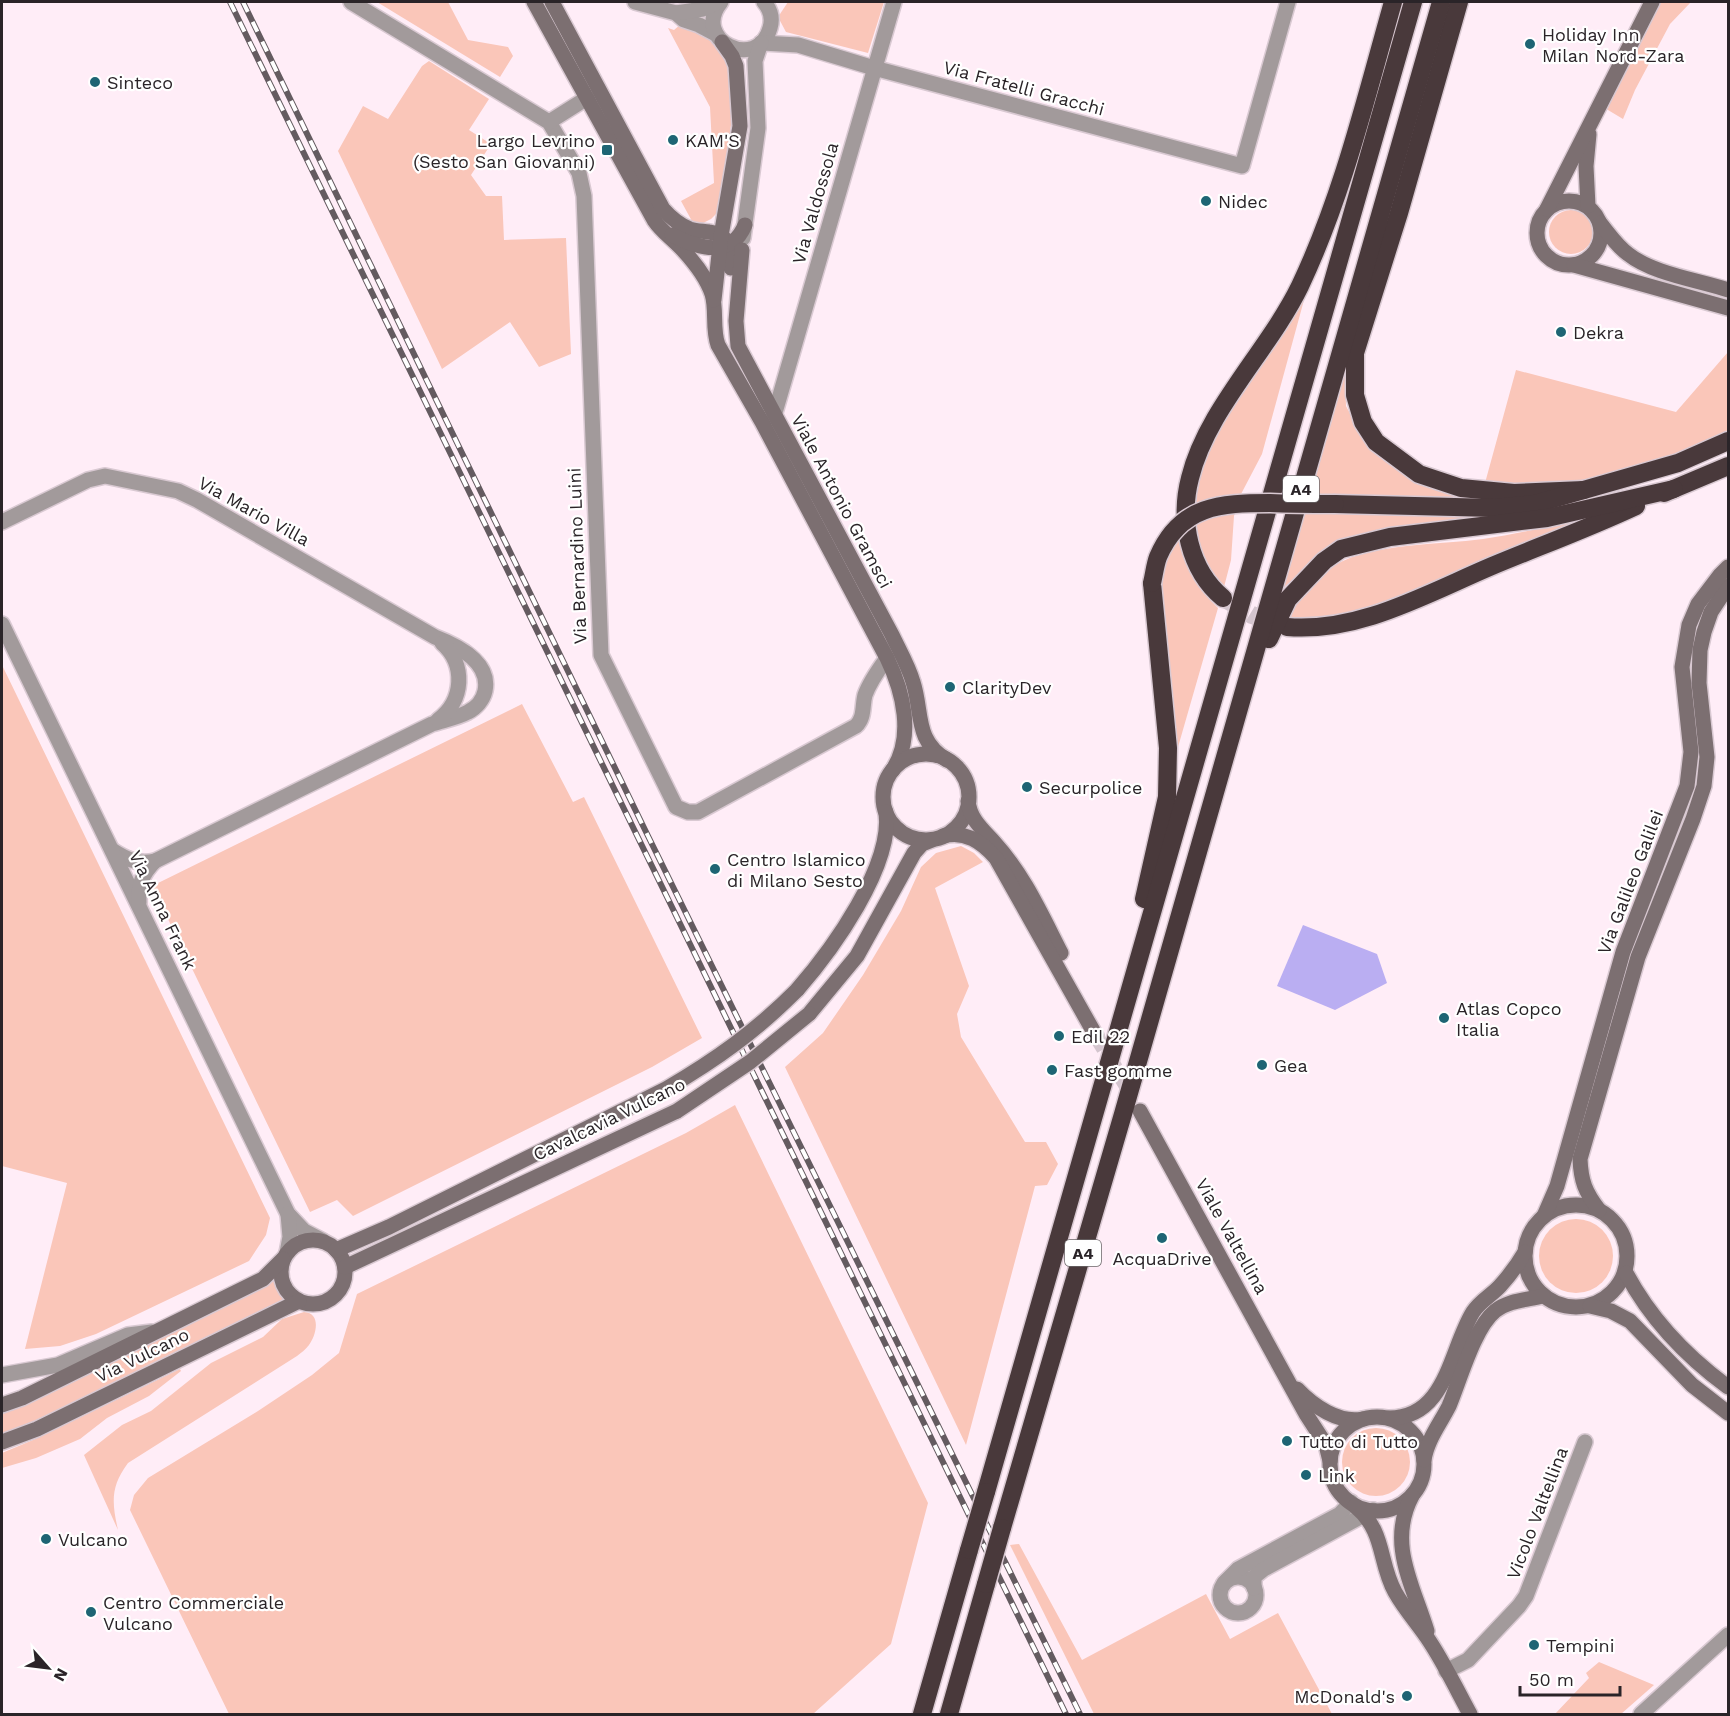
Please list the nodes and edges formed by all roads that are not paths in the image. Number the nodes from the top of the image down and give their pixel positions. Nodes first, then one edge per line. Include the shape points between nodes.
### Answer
1 (351, 2) edge
2 (534, 2) edge
3 (552, 2) edge
4 (635, 2) edge
5 (720, 2) edge
6 (764, 2) edge
7 (894, 2) edge
8 (1288, 2) edge
9 (1393, 2) edge
10 (1413, 2) edge
11 (1441, 2) edge
12 (1459, 2) edge
13 (1652, 2) edge
14 (676, 14) junction
15 (773, 14) edge
16 (719, 38) junction
17 (761, 43) junction
18 (798, 45) junction
19 (874, 68) junction
20 (587, 98) junction
21 (549, 122) junction
22 (1590, 123) junction
23 (1588, 206) junction
24 (1547, 209) junction
25 (654, 220) junction
26 (1600, 223) junction
27 (745, 225) joint
28 (724, 242) junction
29 (1574, 265) junction
30 (1728, 290) edge
31 (713, 305) junction
32 (1728, 308) edge
33 (774, 416) junction
34 (1728, 441) edge
35 (1728, 465) edge
36 (1674, 489) junction
37 (1584, 490) junction
38 (4, 523) edge
39 (1728, 567) edge
40 (1728, 586) edge
41 (1223, 598) tunnel mouth
42 (2, 624) edge
43 (1287, 627) tunnel mouth
44 (435, 637) junction
45 (887, 658) junction
46 (432, 724) junction
47 (947, 760) junction
48 (892, 771) junction
49 (968, 800) junction
50 (885, 809) junction
51 (939, 837) junction
52 (112, 850) junction
53 (155, 861) junction
54 (139, 906) junction
55 (1143, 941) junction
56 (1162, 977) junction
57 (1140, 1110) tunnel mouth
58 (1599, 1210) junction
59 (288, 1214) junction
60 (1544, 1216) junction
61 (323, 1242) junction
62 (336, 1250) junction
63 (1525, 1252) junction
64 (285, 1256) junction
65 (345, 1267) junction
66 (1626, 1273) junction
67 (1544, 1296) junction
68 (299, 1301) junction
69 (1590, 1306) junction
70 (158, 1331) junction
71 (2, 1375) edge
72 (1290, 1381) junction
73 (1728, 1387) edge
74 (2, 1405) edge
75 (1728, 1413) edge
76 (1387, 1418) junction
77 (1363, 1419) junction
78 (2, 1442) edge
79 (1585, 1442) dead end
80 (1330, 1461) junction
81 (1424, 1466) junction
82 (1416, 1489) junction
83 (1351, 1502) junction
84 (1368, 1512) junction
85 (1224, 1583) junction
86 (1254, 1588) junction
87 (1728, 1635) edge
88 (1430, 1642) junction
89 (1446, 1671) junction
90 (922, 1714) edge
91 (949, 1714) edge
92 (1470, 1714) edge
93 (1641, 1714) edge

1 - 21 street
2 - 20 main road, Viale Antonio Gramsci
3 - 28 main road via 663,209 681,225
4 - 14 street, Via Fratelli Gracchi
5 - 14 street
5 - 16 street via 714,15
6 - 15 street
7 - 19 street, Via Valdossola
8 - 19 street, Via Fratelli Gracchi via 1242,166
9 - 41 highway via 1329,218 1299,288 1208,433 1189,478 1186,525 1190,546 1201,573
10 - 55 highway, A4
11 - 56 highway, A4
12 - 37 highway via 1355,353 1355,395 1363,422 1376,442 1419,474 1461,488 1514,493
13 - 22 main road
14 - 16 street, Via Fratelli Gracchi
15 - 17 street via 768,34
15 - 18 street, Via Fratelli Gracchi via 782,36
16 - 17 street, Via Fratelli Gracchi via 741,50
16 - 28 main road via 736,66 740,126
17 - 18 street, Via Fratelli Gracchi
17 - 27 street via 755,61 758,128
18 - 19 street, Via Fratelli Gracchi
19 - 33 street, Via Valdossola
20 - 21 street
20 - 25 main road, Viale Antonio Gramsci
21 - 45 street, Via Bernardino Luini via 579,173 583,189 600,655 676,807 698,812 859,724 867,690
22 - 23 main road
22 - 24 main road
23 - 24 main road via 1567,200
23 - 26 main road
24 - 29 main road via 1537,228 1541,249 1556,262
25 - 28 main road via 678,238 699,245
25 - 31 main road, Viale Antonio Gramsci via 694,263 709,287
26 - 29 main road via 1601,238 1596,251
26 - 30 main road via 1635,259
27 - 28 main road via 739,237
28 - 31 main road, Viale Antonio Gramsci
28 - 33 main road, Viale Antonio Gramsci via 732,254 728,309 732,343
29 - 32 main road
31 - 45 main road, Viale Antonio Gramsci via 718,345
33 - 47 main road, Viale Antonio Gramsci via 892,635 913,681 927,741
34 - 37 highway via 1678,463
35 - 36 highway
36 - 43 highway via 1395,608 1346,624 1309,629
36 - 56 highway via 1547,518 1390,537 1341,549 1324,561 1288,599 1267,645 1190,925
37 - 55 highway, bridge via 1535,504 1494,508 1246,503 1208,508 1191,516 1166,542 1152,584 1168,748 1167,797 1143,905
38 - 44 street, Via Mario Villa via 88,480 105,476 178,491
39 - 60 main road, Via Galileo Galilei via 1698,604 1689,626 1682,667 1691,752 1687,786 1623,952 1557,1186
40 - 58 main road, Via Galileo Galilei via 1711,612 1700,650 1707,757 1704,786 1638,957 1580,1159 1587,1194
42 - 52 street, Via Anna Frank
44 - 46 street, Via Mario Villa via 456,661 459,688 448,711
44 - 46 street, Via Mario Villa via 468,655 486,680 484,697 478,705 469,712
45 - 48 main road, Viale Antonio Gramsci via 899,686 904,713 900,754
46 - 53 street, Via Mario Villa
47 - 48 main road via 933,755 915,756
47 - 49 main road via 963,776
48 - 50 main road via 884,790
49 - 51 main road via 961,820 952,831
49 - 51 main road via 972,818 1026,884 1098,1032 996,858 971,838 957,834
50 - 51 main road via 892,822 906,834 920,839
50 - 62 main road, Cavalcavia Vulcano, bridge via 885,838 874,872 836,940 770,1017 726,1052 666,1089
51 - 65 main road, Cavalcavia Vulcano, bridge via 922,844 914,853 861,949 836,983 809,1014 750,1062 677,1111
52 - 53 street via 139,863
52 - 54 street, Via Anna Frank
53 - 54 street via 141,881
54 - 59 street, Via Anna Frank
55 - 90 highway, A4, bridge
56 - 91 highway, A4, bridge
57 - 72 main road, Viale Valtellina
58 - 60 main road via 1584,1205 1568,1206
58 - 66 main road via 1611,1218 1626,1243
59 - 61 street, Via Anna Frank via 304,1231
59 - 64 street, Via Anna Frank
60 - 63 main road via 1530,1234
61 - 62 main road
61 - 64 main road via 299,1243
62 - 65 main road
63 - 67 main road via 1529,1276
63 - 76 main road via 1499,1287 1474,1310 1428,1404 1397,1418
64 - 68 main road via 283,1283
64 - 70 main road, Via Vulcano via 263,1279
65 - 68 main road via 342,1284 331,1298 318,1304
66 - 69 main road via 1605,1298
66 - 73 main road via 1644,1303 1688,1353
67 - 69 main road via 1574,1308
67 - 81 main road via 1510,1303 1487,1321 1430,1441
68 - 78 main road, Via Vulcano via 37,1429
69 - 75 main road via 1630,1321 1692,1385
70 - 71 street via 128,1335 58,1365
70 - 74 main road, Via Vulcano
72 - 77 main road, Viale Valtellina via 1306,1398 1328,1412
72 - 80 main road, Viale Valtellina via 1326,1444
76 - 77 main road
76 - 81 main road via 1402,1424 1415,1436
77 - 80 main road via 1340,1435
79 - 89 street, Vicolo Valtellina via 1526,1596 1468,1660
80 - 83 main road via 1335,1485
81 - 82 main road
82 - 84 main road via 1397,1506
82 - 88 main road via 1404,1514 1402,1553
83 - 84 main road
83 - 85 street via 1340,1514 1238,1569
84 - 86 street via 1264,1569 1254,1577
84 - 88 main road via 1392,1585
85 - 86 street via 1241,1578
85 - 86 street via 1220,1601 1233,1613 1250,1609 1255,1599
87 - 93 street
88 - 89 main road
89 - 92 main road

